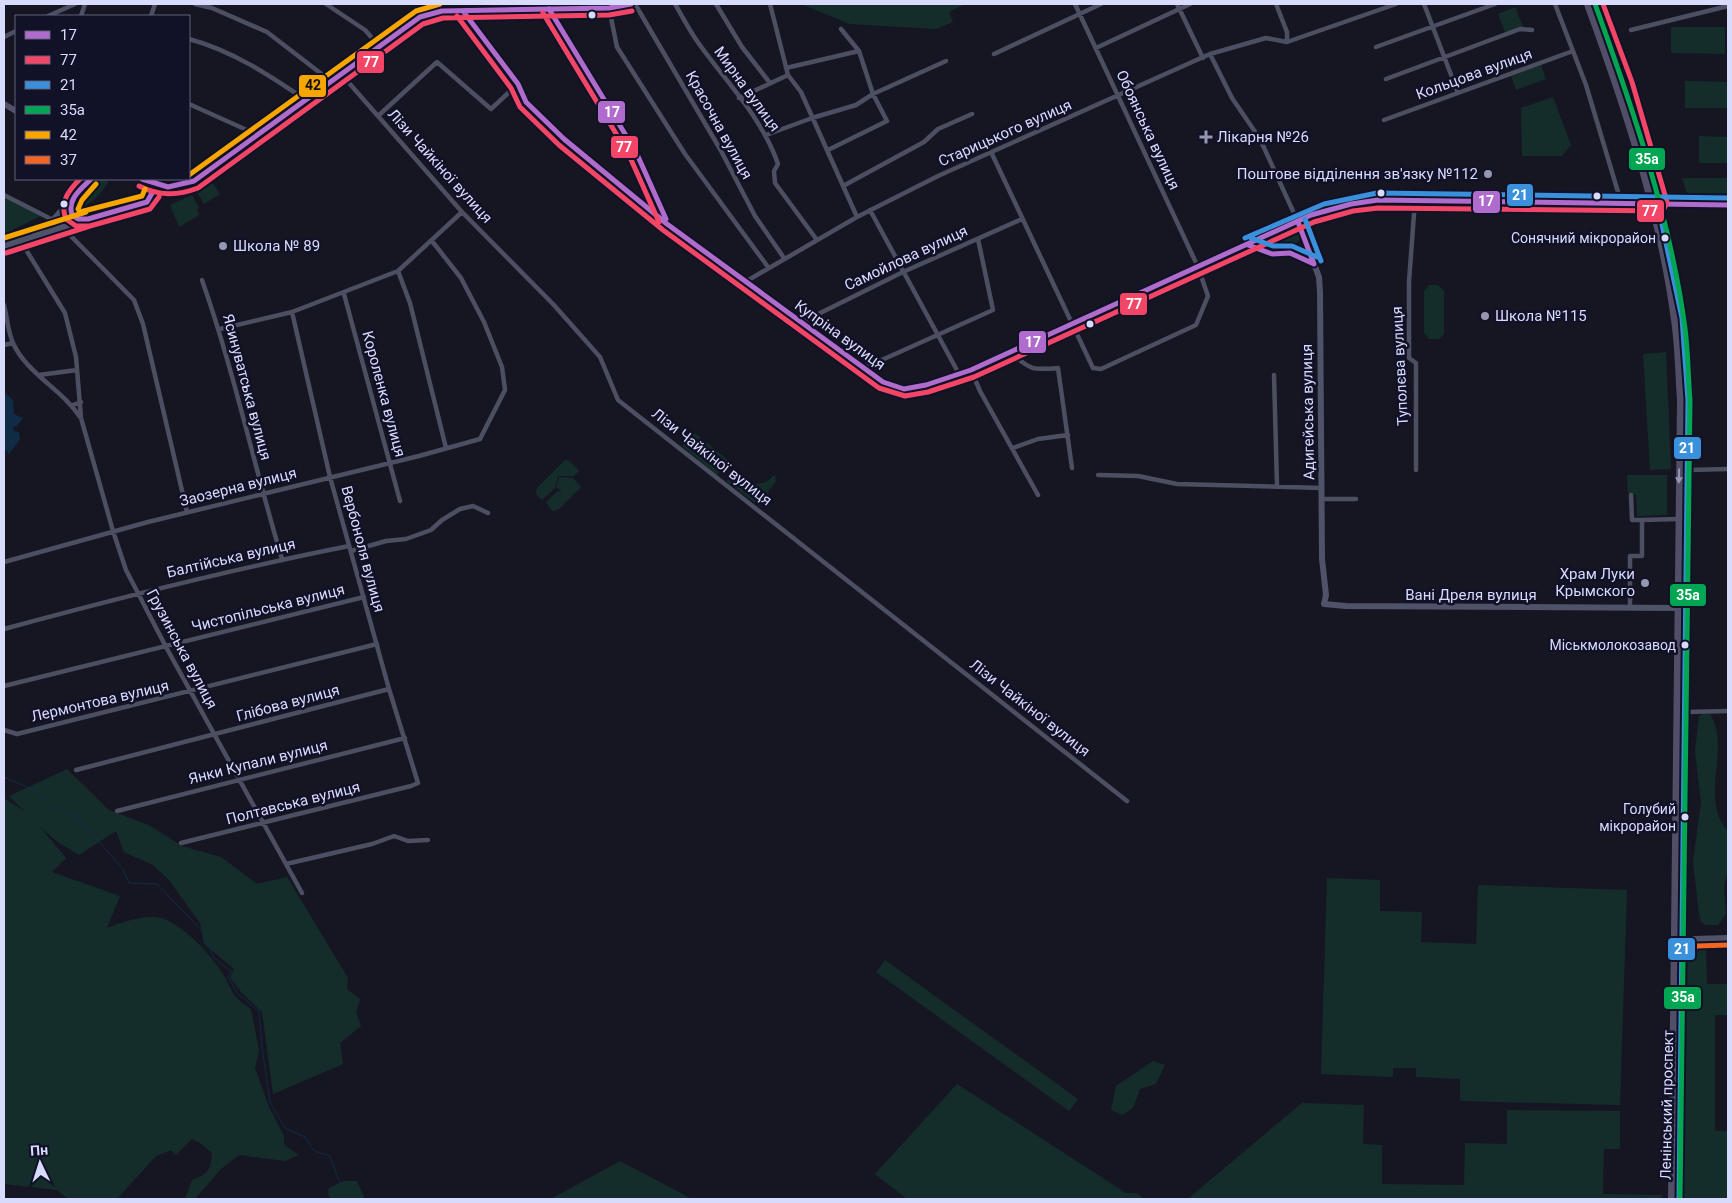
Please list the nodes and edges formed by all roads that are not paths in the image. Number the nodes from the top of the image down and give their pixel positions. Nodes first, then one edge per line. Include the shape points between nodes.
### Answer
1 (76, 4) edge
2 (195, 4) edge
3 (326, 4) edge
4 (631, 4) edge
5 (635, 4) edge
6 (675, 4) edge
7 (716, 4) edge
8 (770, 4) edge
9 (1075, 4) edge
10 (1101, 4) edge
11 (1190, 4) edge
12 (1277, 4) edge
13 (1396, 4) edge
14 (1424, 4) edge
15 (1495, 4) edge
16 (1555, 4) edge
17 (1588, 4) edge
18 (1595, 4) edge
19 (547, 6) edge
20 (584, 6) edge
21 (1178, 6) edge
22 (1728, 6) edge
23 (515, 7) edge
24 (608, 8) junction
25 (463, 11) junction
26 (1080, 14) junction
27 (50, 15) edge
28 (1432, 27) junction
29 (841, 29) dead end
30 (1532, 30) dead end
31 (1630, 30) dead end
32 (190, 39) edge
33 (1287, 42) junction
34 (380, 47) junction
35 (1376, 47) dead end
36 (1096, 48) junction
37 (859, 51) junction
38 (1573, 51) junction
39 (994, 54) dead end
40 (1210, 54) junction
41 (1203, 58) junction
42 (1444, 58) junction
43 (946, 61) dead end
44 (786, 68) junction
45 (342, 75) junction
46 (788, 75) junction
47 (1386, 79) dead end
48 (332, 82) junction
49 (770, 83) junction
50 (518, 84) junction
51 (1458, 93) junction
52 (873, 94) junction
53 (1119, 97) junction
54 (739, 98) junction
55 (306, 100) junction
56 (4, 104) edge
57 (190, 104) edge
58 (15, 110) edge
59 (972, 114) dead end
60 (378, 116) junction
61 (812, 118) junction
62 (1384, 120) dead end
63 (258, 135) junction
64 (766, 135) junction
65 (828, 150) junction
66 (992, 154) junction
67 (90, 180) edge
68 (145, 180) edge
69 (194, 182) junction
70 (843, 186) junction
71 (4, 195) edge
72 (74, 197) junction
73 (1415, 200) junction
74 (147, 202) junction
75 (1621, 202) junction
76 (1650, 203) junction
77 (1660, 204) junction
78 (1728, 205) edge
79 (870, 210) junction
80 (462, 212) junction
81 (857, 217) junction
82 (88, 219) junction
83 (1022, 219) junction
84 (53, 220) junction
85 (1298, 222) junction
86 (668, 224) junction
87 (62, 227) junction
88 (30, 236) junction
89 (978, 239) junction
90 (20, 240) junction
91 (817, 240) junction
92 (432, 241) junction
93 (4, 246) edge
94 (784, 258) junction
95 (1198, 267) junction
96 (768, 268) junction
97 (398, 271) junction
98 (903, 272) junction
99 (202, 280) dead end
100 (745, 282) junction
101 (344, 294) junction
102 (4, 305) edge
103 (292, 312) junction
104 (802, 322) junction
105 (1072, 326) junction
106 (220, 329) junction
107 (938, 335) junction
108 (13, 343) junction
109 (4, 346) edge
110 (1012, 353) junction
111 (76, 357) junction
112 (864, 368) junction
113 (77, 370) junction
114 (971, 370) junction
115 (959, 374) junction
116 (39, 375) junction
117 (1274, 376) dead end
118 (81, 402) junction
119 (73, 405) junction
120 (81, 418) junction
121 (1068, 435) junction
122 (446, 448) junction
123 (1013, 448) junction
124 (389, 463) junction
125 (1072, 468) dead end
126 (1727, 469) edge
127 (1416, 470) dead end
128 (1689, 470) junction
129 (1728, 474) edge
130 (1098, 475) dead end
131 (330, 477) junction
132 (1277, 486) junction
133 (1322, 488) junction
134 (262, 494) junction
135 (1038, 495) dead end
136 (1631, 495) dead end
137 (1322, 499) junction
138 (1356, 499) dead end
139 (400, 500) dead end
140 (187, 512) junction
141 (488, 513) dead end
142 (1678, 519) junction
143 (1642, 520) junction
144 (113, 531) junction
145 (350, 549) junction
146 (282, 559) junction
147 (4, 562) edge
148 (1678, 578) junction
149 (1688, 578) junction
150 (137, 593) junction
151 (364, 597) junction
152 (1324, 604) joint
153 (1630, 608) junction
154 (1678, 608) junction
155 (4, 629) edge
156 (1677, 632) junction
157 (1687, 632) junction
158 (377, 644) junction
159 (166, 647) junction
160 (4, 686) edge
161 (389, 689) junction
162 (191, 692) junction
163 (1686, 712) junction
164 (1728, 712) edge
165 (4, 730) edge
166 (214, 736) junction
167 (406, 738) junction
168 (76, 770) dead end
169 (240, 780) junction
170 (412, 786) joint
171 (1127, 801) dead end
172 (117, 811) dead end
173 (264, 823) junction
174 (428, 840) dead end
175 (181, 843) dead end
176 (286, 864) junction
177 (302, 893) dead end
178 (1675, 894) junction
179 (1684, 894) junction
180 (1683, 928) junction
181 (1728, 938) edge
182 (1694, 939) junction
183 (1683, 948) junction
184 (1672, 1199) edge
185 (1680, 1199) edge

1 - 27 street
2 - 48 street via 267,32
3 - 34 street via 357,24
4 - 24 main road
5 - 94 street, Красочна вулиця via 720,149 755,216
6 - 54 street, Мирна вулиця via 695,39
7 - 49 street via 742,47
8 - 44 street
9 - 26 street, Обоянська вулиця
10 - 26 street
11 - 21 street
12 - 33 street via 1287,32
13 - 33 street
14 - 28 street
15 - 28 street
16 - 38 street
17 - 76 main road, Ленінський проспект via 1618,86
18 - 77 main road, Ленінський проспект via 1625,84
19 - 20 main road
19 - 23 main road
19 - 86 main road, Купріна вулиця via 636,152
20 - 24 main road
21 - 36 street
21 - 41 street
22 - 31 street
23 - 25 main road
24 - 96 street via 617,47 685,154
25 - 34 main road via 442,11 420,17
25 - 50 street, Купріна вулиця
26 - 36 street, Обоянська вулиця
26 - 39 street
28 - 35 street
28 - 42 street
29 - 37 street
30 - 42 street via 1520,29
32 - 55 street via 210,44 235,56
33 - 40 street, Старицького вулиця via 1266,38
34 - 45 main road
36 - 53 street, Обоянська вулиця
37 - 44 street
37 - 52 street
38 - 51 street, Кольцова вулиця
38 - 75 street
40 - 41 street, Старицького вулиця
40 - 85 street via 1232,98 1260,139
41 - 53 street, Старицького вулиця
42 - 47 street
42 - 51 street
43 - 52 street
44 - 46 street
45 - 48 main road
45 - 60 street, Лізи Чайкіної вулиця
46 - 49 street
46 - 61 street via 801,92
48 - 55 main road
49 - 54 street
50 - 60 street via 491,108 437,62
50 - 86 street, Купріна вулиця via 526,102 564,138
51 - 62 street, Кольцова вулиця
52 - 61 street via 856,105
52 - 65 street via 887,121
53 - 66 street, Старицького вулиця
53 - 95 street, Обоянська вулиця
54 - 64 street, Мирна вулиця
55 - 63 main road
56 - 58 main road
57 - 63 street
59 - 70 street via 938,129 924,142
60 - 80 street, Лізи Чайкіної вулиця
61 - 64 street
61 - 65 street
63 - 69 main road
64 - 91 street, Мирна вулиця via 778,164 774,171 775,182
65 - 70 street
66 - 79 street, Старицького вулиця via 938,176
66 - 83 street
67 - 72 main road
68 - 69 main road via 168,188
68 - 74 main road via 153,191
69 - 74 main road via 177,192
70 - 81 street
71 - 84 street
72 - 82 main road via 70,208 72,215
72 - 84 main road
73 - 75 main road, Купріна вулиця
73 - 85 main road, Купріна вулиця via 1351,204
73 - 127 street, Туполєва вулиця via 1409,282 1409,358 1416,363
74 - 82 main road
75 - 76 main road, Купріна вулиця
76 - 77 main road, Купріна вулиця
76 -> 142 main road, Ленінський проспект via 1675,320 1681,400
77 - 78 main road, Купріна вулиця
77 - 128 main road, Ленінський проспект via 1684,319 1690,400
79 - 81 street, Старицького вулиця
79 - 98 street
80 - 92 street
80 - 171 street, Лізи Чайкіної вулиця via 600,357 618,400
81 - 91 street, Старицького вулиця
82 - 87 main road
83 - 89 street, Самойлова вулиця
83 - 105 street
84 - 87 street
84 - 88 main road
85 - 95 main road, Купріна вулиця
85 - 133 main road, Адигейська вулиця via 1319,277
86 - 100 main road, Купріна вулиця
87 - 88 main road
87 - 140 street via 134,300 143,324
88 - 90 main road
89 - 98 street, Самойлова вулиця
89 - 107 street via 993,310
90 - 93 main road
90 - 111 street, Грузинська вулиця via 66,313
91 - 94 street, Старицького вулиця
92 - 97 street
92 - 122 street, Заозерна вулиця via 461,278 484,322 502,367 505,390 480,438
94 - 96 street, Старицького вулиця
95 - 105 main road, Купріна вулиця
95 - 105 street via 1208,296 1196,325 1101,369 1093,368
96 - 100 street, Старицького вулиця
97 - 101 street
97 - 122 street via 410,303
98 - 104 street, Самойлова вулиця
98 - 107 street
99 - 106 street, Ясинуватська вулиця
100 - 104 main road, Купріна вулиця
101 - 103 street
101 - 124 street, Короленка вулиця
102 - 108 street
103 - 106 street
103 - 131 street, Вербоноля вулиця
104 - 112 main road, Купріна вулиця
105 - 110 main road, Купріна вулиця
106 - 134 street, Ясинуватська вулиця
107 - 112 street
107 - 115 street
108 - 109 street
108 - 116 street
110 - 114 main road, Купріна вулиця
110 - 121 street via 1034,370 1058,368
111 - 113 street, Грузинська вулиця
111 - 118 street, Грузинська вулиця
112 - 115 main road, Купріна вулиця via 883,382 904,389
113 - 116 street
113 - 118 street, Грузинська вулиця
114 - 115 main road, Купріна вулиця
114 - 123 street
116 - 119 street
117 - 132 street
118 - 119 street
118 - 120 street, Грузинська вулиця
119 - 120 street
120 - 144 street, Грузинська вулиця
121 - 123 street via 1038,439
121 - 125 street
122 - 124 street, Заозерна вулиця
123 - 135 street
124 - 131 street, Заозерна вулиця
124 - 139 street, Короленка вулиця
126 - 128 street
126 - 129 street
128 - 149 main road, Ленінський проспект
130 - 132 street via 1138,476 1177,484
131 - 134 street, Заозерна вулиця
131 - 145 street, Вербоноля вулиця
132 - 133 street
133 - 137 main road, Адигейська вулиця
134 - 140 street, Заозерна вулиця
134 - 146 street, Ясинуватська вулиця
136 - 143 street via 1632,520
137 - 138 street
137 - 152 main road, Адигейська вулиця
140 - 144 street, Заозерна вулиця
141 - 145 street, Балтійська вулиця via 473,506 460,509 431,530 406,539
142 - 143 street
142 - 148 main road, Ленінський проспект
143 - 153 street via 1642,556 1630,556
144 - 147 street, Заозерна вулиця
144 - 150 street, Грузинська вулиця
145 - 146 street, Балтійська вулиця
145 - 151 street, Вербоноля вулиця
146 - 150 street, Балтійська вулиця
148 - 149 main road
148 - 154 main road, Ленінський проспект
149 - 157 main road, Ленінський проспект
150 - 155 street, Балтійська вулиця
150 - 159 street, Грузинська вулиця
151 - 158 street, Вербоноля вулиця
151 - 159 street, Чистопільська вулиця
152 - 153 main road, Вані Дреля вулиця
153 - 154 main road, Вані Дреля вулиця
154 - 156 main road, Ленінський проспект
156 - 157 main road
156 - 178 main road, Ленінський проспект
157 - 163 main road, Ленінський проспект
158 - 161 street, Вербоноля вулиця
158 - 162 street, Лермонтова вулиця
159 - 160 street, Чистопільська вулиця
159 - 162 street, Грузинська вулиця
161 - 166 street, Глібова вулиця
161 - 167 street, Вербоноля вулиця
162 - 165 street, Лермонтова вулиця via 17,734
162 - 166 street, Грузинська вулиця
163 - 164 street
163 - 179 main road, Ленінський проспект
166 - 168 street, Глібова вулиця
166 - 169 street, Грузинська вулиця
167 - 169 street, Янки Купали вулиця
167 - 170 street, Вербоноля вулиця via 418,778 418,783
169 - 172 street, Янки Купали вулиця
169 - 173 street, Грузинська вулиця
170 - 173 street, Полтавська вулиця
173 - 175 street, Полтавська вулиця
173 - 176 street, Грузинська вулиця
174 - 176 street via 408,841 394,836
176 - 177 street, Грузинська вулиця
178 - 179 main road
178 - 184 main road, Ленінський проспект
179 - 180 main road, Ленінський проспект
180 - 182 main road
180 - 183 main road, Ленінський проспект
181 - 182 main road
182 - 183 main road
183 - 185 main road, Ленінський проспект

